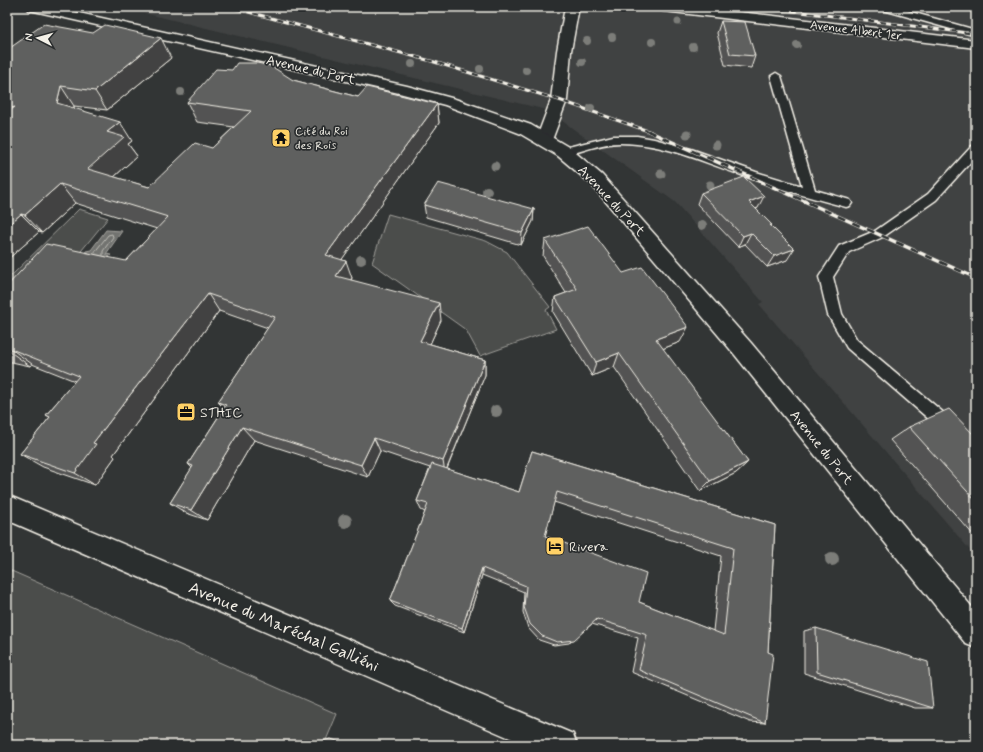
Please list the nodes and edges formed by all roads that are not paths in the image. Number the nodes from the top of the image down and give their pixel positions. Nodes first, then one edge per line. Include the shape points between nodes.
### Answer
1 (34, 7) edge
2 (572, 7) edge
3 (664, 7) edge
4 (883, 7) edge
5 (976, 34) edge
6 (976, 44) edge
7 (776, 76) dead end
8 (544, 140) junction
9 (976, 149) edge
10 (564, 152) junction
11 (810, 193) junction
12 (846, 203) dead end
13 (976, 450) edge
14 (7, 507) edge
15 (948, 602) junction
16 (976, 634) edge
17 (976, 642) edge
18 (562, 745) edge

1 - 8 main road, Avenue du Port via 450,102 525,129
2 - 8 main road via 559,100
3 - 6 main road, Avenue Albert 1er
4 - 5 lane
7 - 11 lane
8 - 10 main road, Avenue du Port
9 - 13 lane via 932,196 879,234 844,248 826,277 834,315 852,344
10 - 11 lane via 604,141 640,140 692,153
10 - 15 main road, Avenue du Port via 596,180 743,349
11 - 12 lane
14 - 18 main road, Avenue du Maréchal Galliéni
15 - 16 main road
15 - 17 main road

